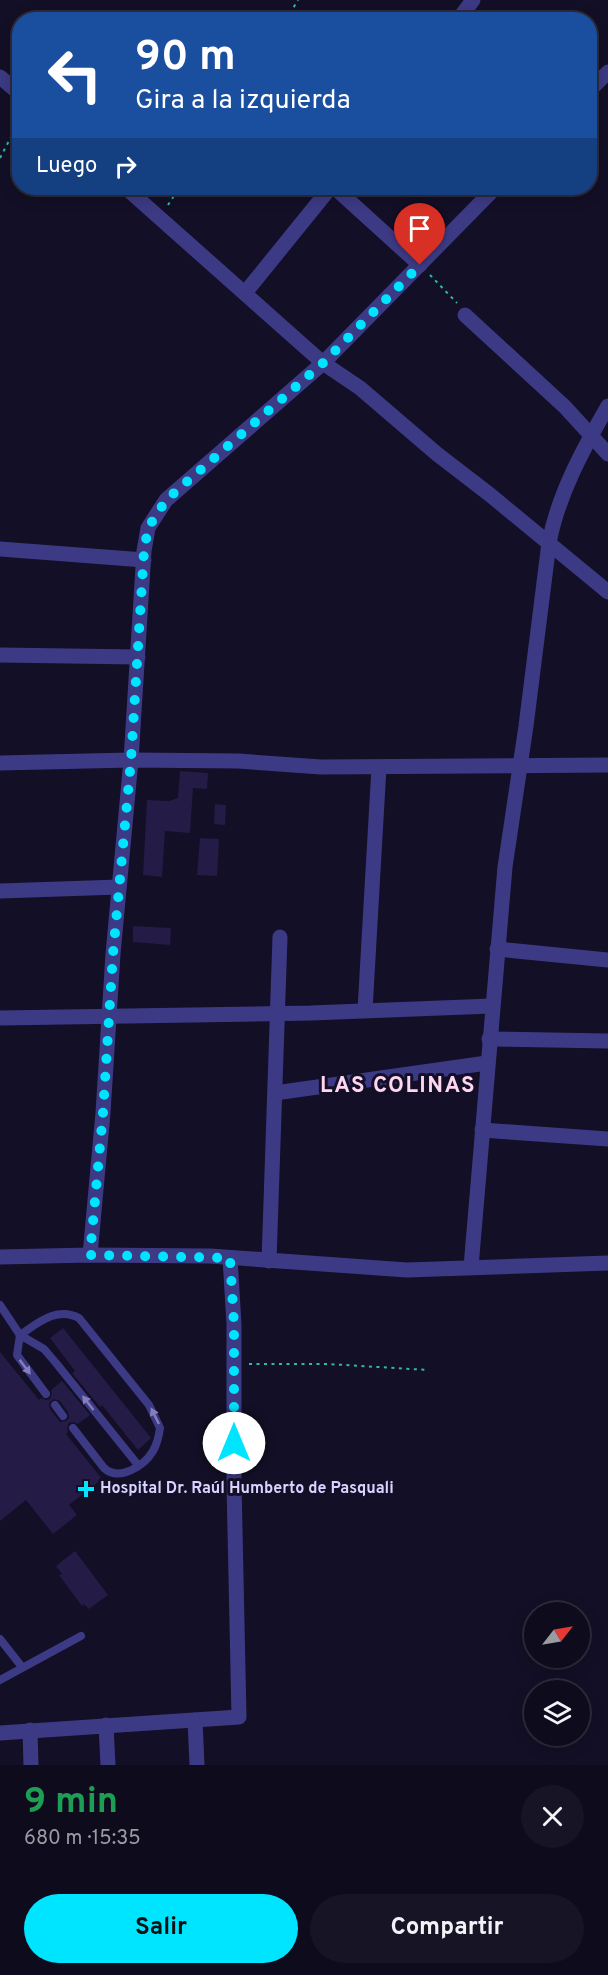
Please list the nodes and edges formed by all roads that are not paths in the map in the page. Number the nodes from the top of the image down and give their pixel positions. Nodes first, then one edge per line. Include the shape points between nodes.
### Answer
1 (608, 72) edge
2 (0, 77) edge
3 (597, 83) edge
4 (12, 87) edge
5 (134, 195) edge
6 (324, 195) edge
7 (343, 195) edge
8 (488, 195) edge
9 (420, 265) junction
10 (245, 293) junction
11 (465, 315) road end
12 (323, 363) junction
13 (608, 406) edge
14 (591, 435) junction
15 (608, 454) edge
16 (549, 543) junction
17 (0, 549) edge
18 (144, 560) junction
19 (608, 592) edge
20 (0, 655) edge
21 (138, 657) junction
22 (131, 760) junction
23 (0, 763) edge
24 (608, 765) edge
25 (379, 767) junction
26 (520, 767) junction
27 (119, 887) junction
28 (0, 891) edge
29 (280, 937) dead end
30 (497, 949) junction
31 (608, 960) edge
32 (492, 1006) junction
33 (365, 1010) junction
34 (278, 1013) junction
35 (109, 1016) junction
36 (0, 1018) edge
37 (489, 1039) junction
38 (608, 1041) edge
39 (487, 1064) junction
40 (275, 1093) junction
41 (482, 1130) junction
42 (608, 1139) edge
43 (90, 1255) junction
44 (0, 1257) edge
45 (230, 1258) junction
46 (269, 1261) junction
47 (608, 1263) edge
48 (471, 1267) junction
49 (0, 1305) edge
50 (21, 1335) junction
51 (46, 1394) dead end
52 (55, 1405) dead end
53 (63, 1416) dead end
54 (74, 1428) dead end
55 (138, 1465) junction
56 (81, 1636) dead end
57 (0, 1639) edge
58 (22, 1667) junction
59 (0, 1680) edge
60 (195, 1720) junction
61 (106, 1725) junction
62 (30, 1730) junction
63 (0, 1733) edge
64 (31, 1765) edge
65 (108, 1765) edge
66 (197, 1765) edge

1 - 3 street
2 - 4 street
5 - 10 street
6 - 10 street
7 - 9 street
8 - 9 street
9 - 12 street
10 - 12 street
11 - 14 street
12 - 16 street via 360,388
12 - 18 street via 166,500 148,528
13 - 14 street
14 - 15 street
14 - 16 street via 559,505
16 - 19 street
16 - 26 street
17 - 18 street
18 - 21 street
20 - 21 street
21 - 22 street
22 - 23 street
22 - 25 street
22 - 27 street
24 - 26 street
25 - 26 street
25 - 33 street
26 - 30 street
27 - 28 street
27 - 35 street
29 - 34 street
30 - 31 street
30 - 32 street
32 - 33 street
32 - 37 street
33 - 34 street
34 - 35 street
34 - 40 street
35 - 36 street
35 - 43 street
37 - 38 street
37 - 39 street
39 - 40 street
39 - 41 street
40 - 46 street
41 - 42 street
41 - 48 street
43 - 44 street
43 - 45 street
45 - 46 street
45 - 60 street via 239,1717
46 - 48 street via 407,1270
47 - 48 street
49 - 50 lane
50 -> 51 lane via 17,1355
55 -> 50 lane via 44,1349
55 -> 50 lane via 147,1459 158,1439 156,1417 79,1318 63,1313 51,1316
52 - 53 lane
54 - 55 lane via 110,1474 127,1472
56 - 58 lane
57 - 58 lane
58 - 59 lane
60 - 61 street
60 - 66 street
61 - 62 street
61 - 65 street
62 - 63 street
62 - 64 street

